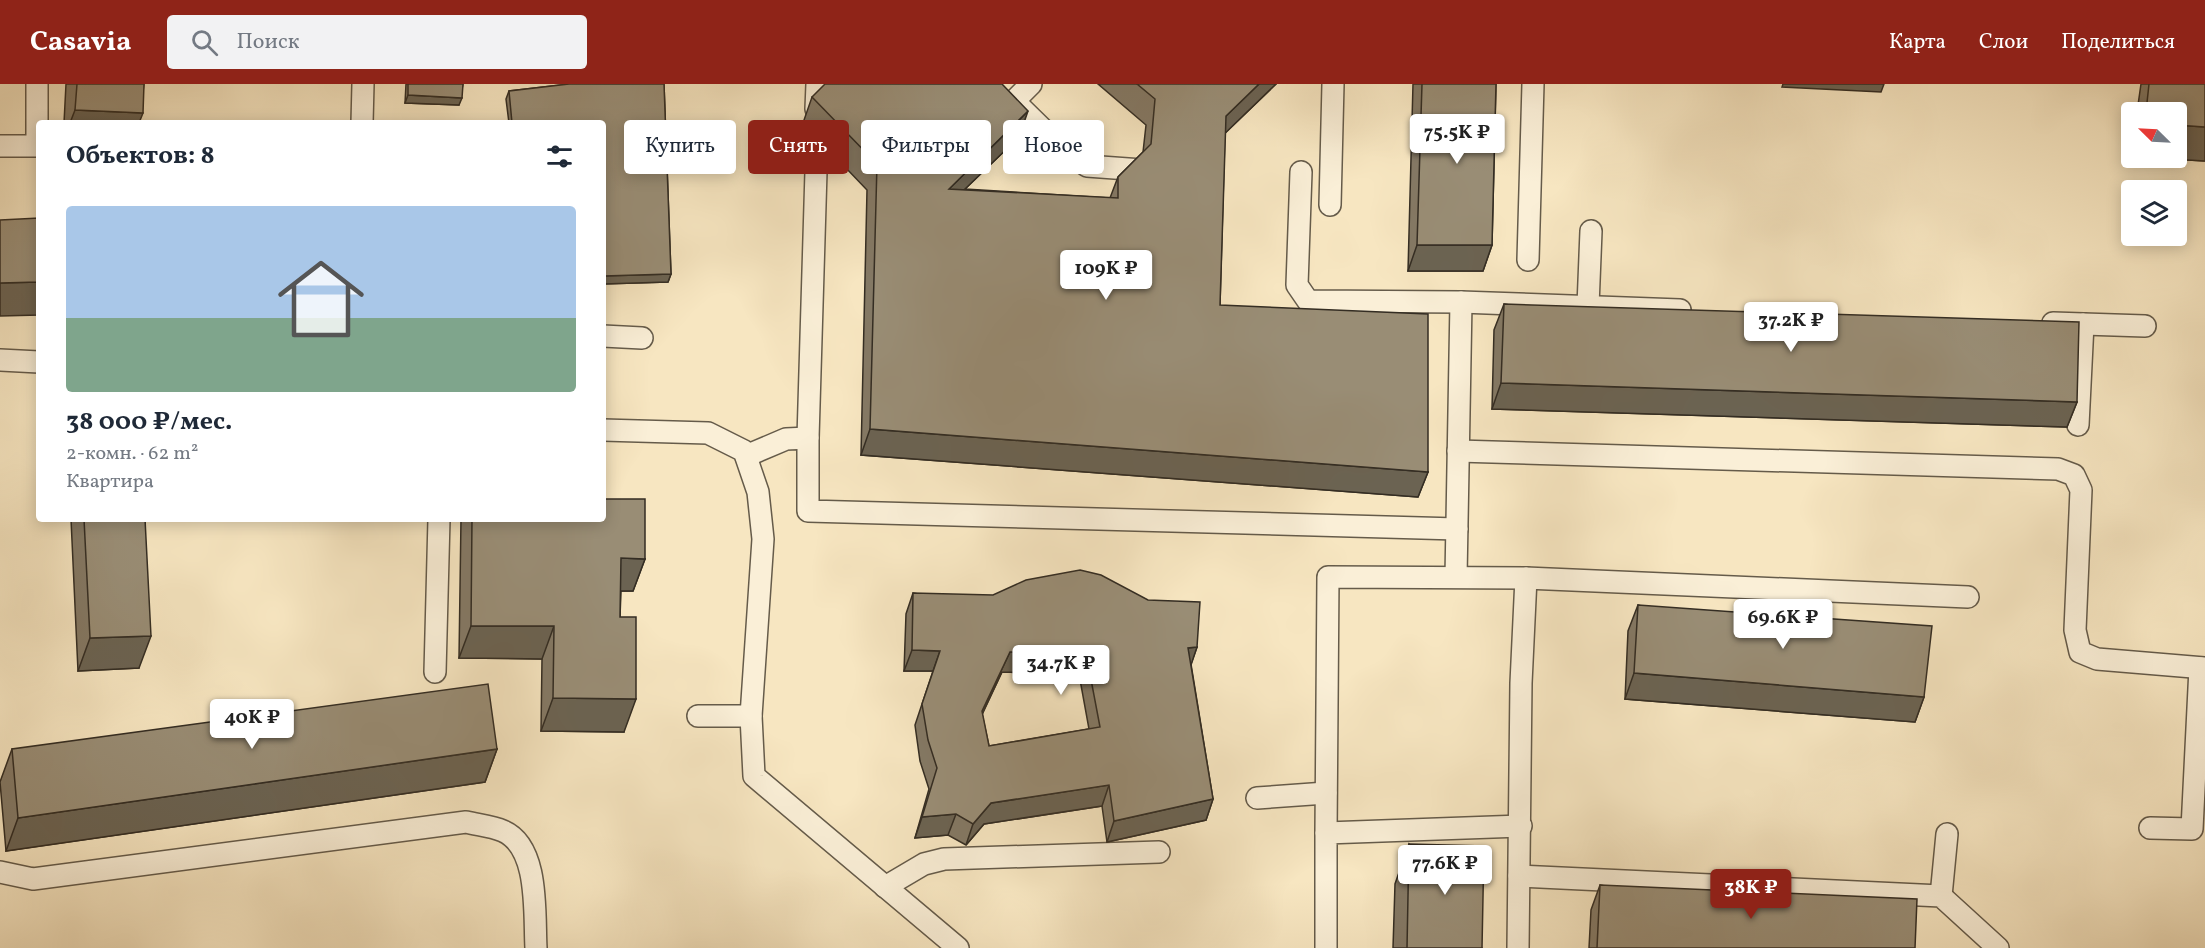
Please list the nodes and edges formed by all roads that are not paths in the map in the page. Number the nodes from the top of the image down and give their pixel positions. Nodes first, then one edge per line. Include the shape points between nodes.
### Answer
1 (37, 84) edge
2 (363, 84) edge
3 (817, 84) edge
4 (998, 84) edge
5 (1031, 84) edge
6 (1333, 84) edge
7 (1533, 84) edge
8 (1014, 101) junction
9 (816, 109) edge
10 (37, 120) edge
11 (362, 120) edge
12 (0, 146) edge
13 (36, 147) edge
14 (1142, 170) edge
15 (1301, 172) dead end
16 (816, 174) edge
17 (1330, 205) dead end
18 (1590, 231) dead end
19 (1528, 260) dead end
20 (1461, 302) junction
21 (1588, 306) junction
22 (1701, 310) edge
23 (2029, 322) edge
24 (2083, 324) junction
25 (2145, 326) dead end
26 (606, 336) edge
27 (642, 338) dead end
28 (0, 360) edge
29 (36, 362) edge
30 (2078, 425) edge
31 (606, 430) edge
32 (808, 438) junction
33 (1458, 452) junction
34 (746, 456) junction
35 (439, 522) edge
36 (1456, 529) junction
37 (1456, 578) junction
38 (1526, 578) junction
39 (1968, 597) dead end
40 (2202, 668) edge
41 (435, 672) dead end
42 (698, 716) dead end
43 (751, 716) junction
44 (1326, 793) junction
45 (1257, 798) dead end
46 (1521, 826) junction
47 (2150, 828) dead end
48 (1326, 832) junction
49 (1947, 834) dead end
50 (1159, 852) dead end
51 (0, 872) edge
52 (1519, 876) junction
53 (885, 886) junction
54 (1941, 896) junction
55 (536, 948) edge
56 (958, 948) edge
57 (1326, 948) edge
58 (1518, 948) edge
59 (1998, 948) edge

1 - 10 lane
2 - 11 lane
3 - 9 lane
4 - 8 lane
5 - 8 lane
6 - 17 lane
7 - 19 lane
8 - 14 lane via 1064,150 1087,166
12 - 13 lane
15 - 20 lane via 1297,285 1308,301
16 - 32 lane
18 - 21 lane
20 - 21 lane
20 - 33 lane
21 - 22 lane
23 - 24 lane
24 - 25 lane
24 - 30 lane
26 - 27 lane
28 - 29 lane
31 - 34 lane via 708,433 744,451
32 - 34 lane via 786,439
32 - 36 lane via 807,511
33 - 36 lane
33 - 40 lane via 2058,469 2074,475 2082,490 2075,630 2080,652 2097,659
34 - 43 lane via 758,492 763,539
35 - 41 lane
36 - 37 lane
37 - 38 lane
37 - 44 lane via 1328,577
38 - 39 lane
38 - 46 lane
40 - 47 lane via 2192,829
42 - 43 lane
43 - 53 lane via 754,776
44 - 45 lane
44 - 48 lane
46 - 48 lane
46 - 52 lane
48 - 57 lane
49 - 54 lane
50 - 53 lane via 944,859 924,864
51 - 55 lane via 33,879 466,822 507,834 529,862
52 - 54 lane
52 - 58 lane
53 - 56 lane
54 - 59 lane

